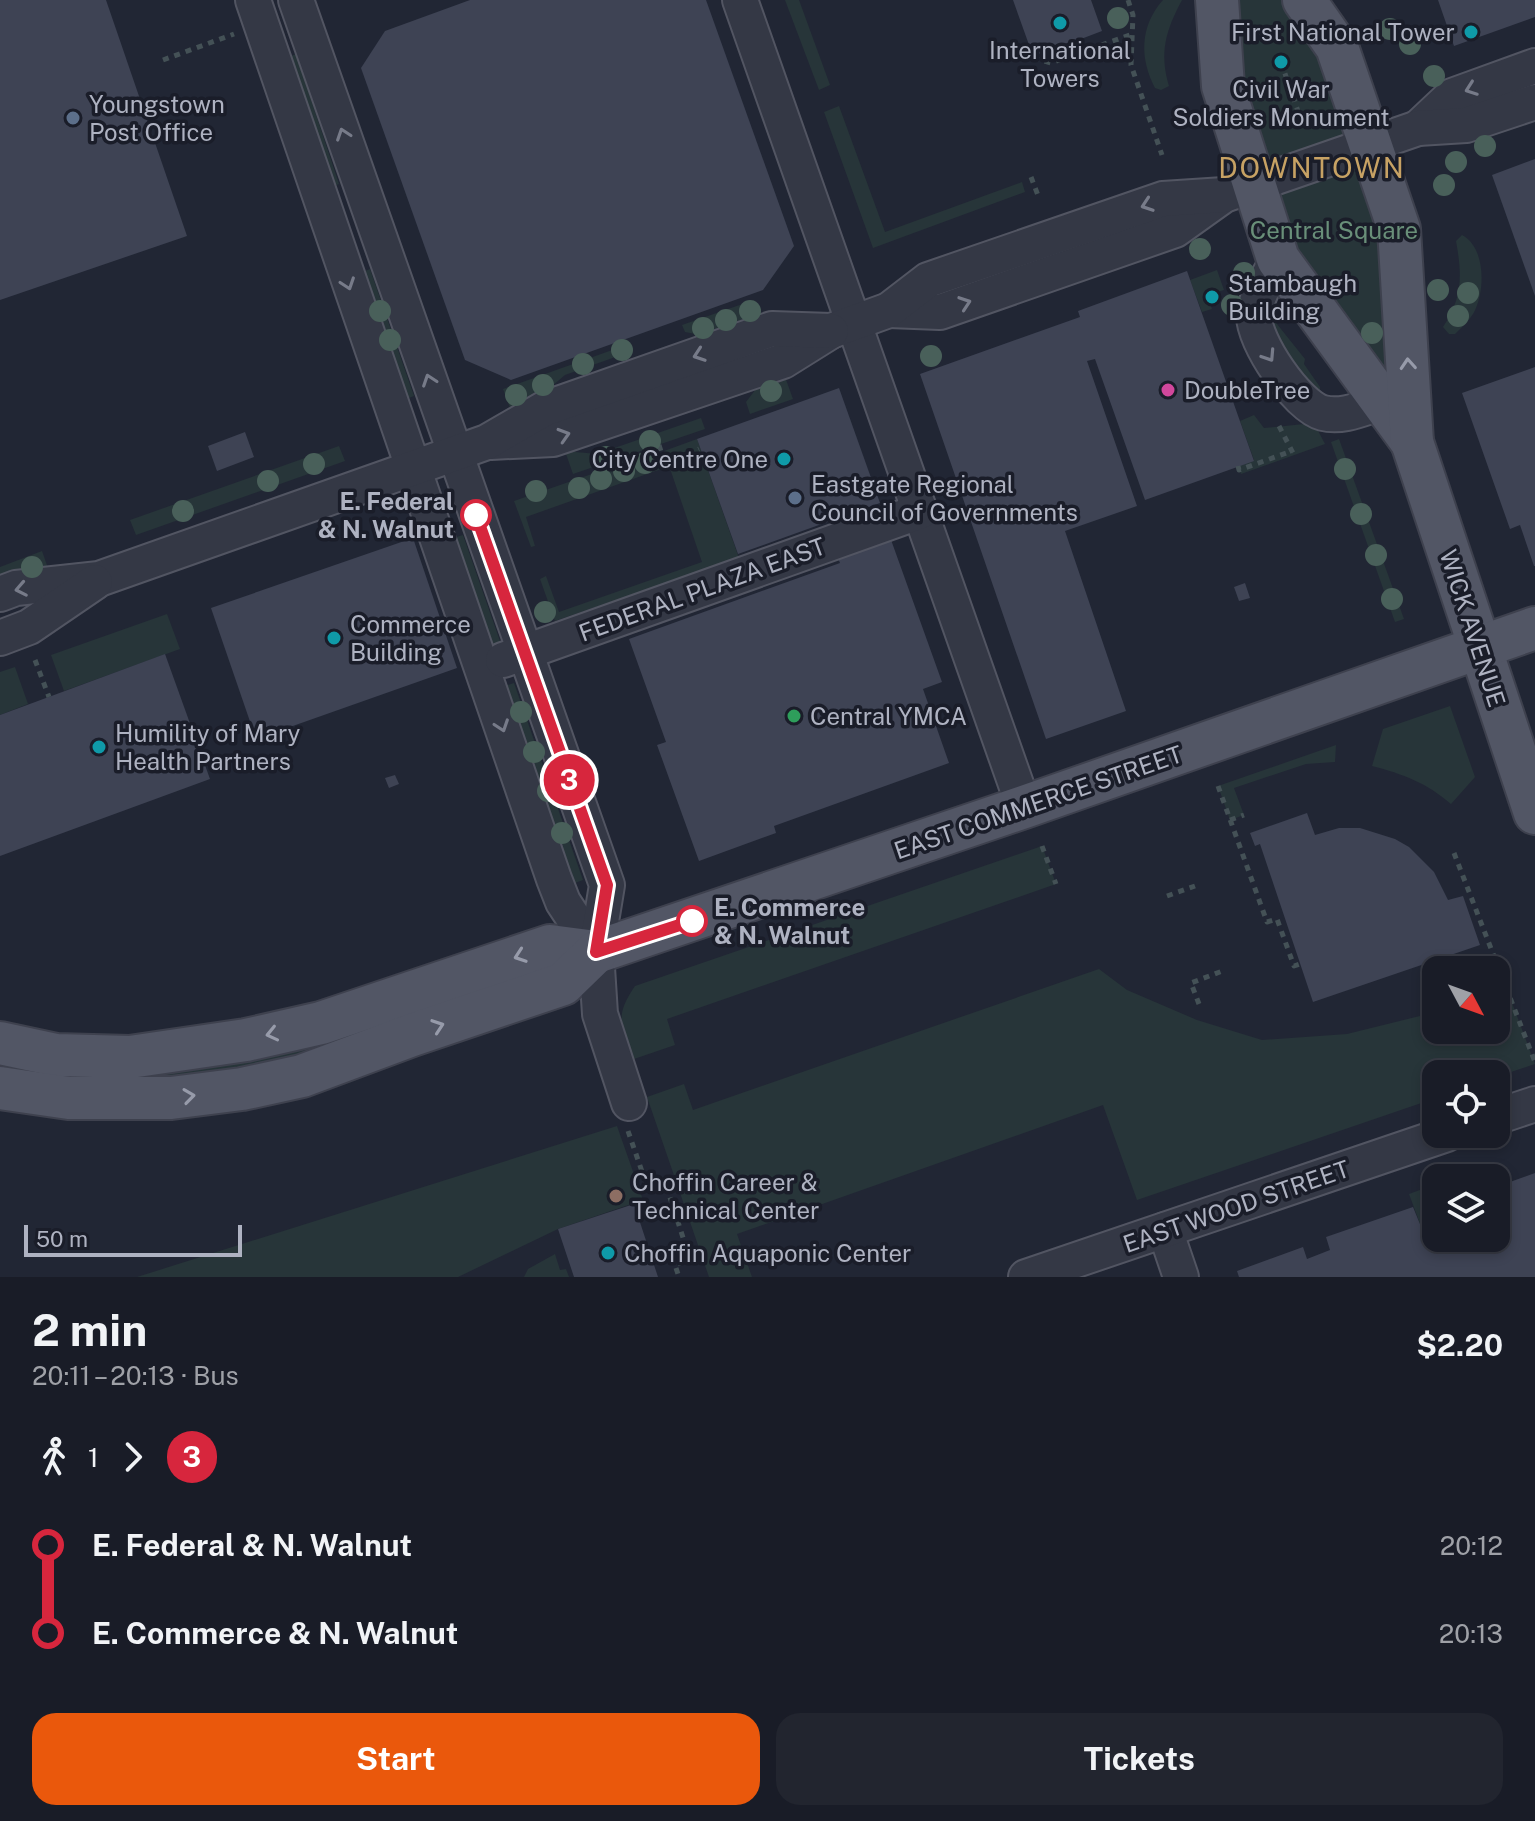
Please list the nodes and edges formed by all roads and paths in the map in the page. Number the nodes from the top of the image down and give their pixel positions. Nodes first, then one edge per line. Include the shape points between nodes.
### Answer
1 (740, 0) edge
2 (1128, 0) edge
3 (1217, 0) edge
4 (1304, 0) edge
5 (308, 3) edge
6 (257, 12) edge
7 (1133, 34) junction
8 (1033, 58) dead end
9 (163, 60) dead end
10 (1281, 62) dead end
11 (1535, 66) edge
12 (1535, 102) edge
13 (1301, 120) dead end
14 (1418, 128) junction
15 (1370, 144) junction
16 (1162, 155) dead end
17 (1031, 177) dead end
18 (1239, 190) junction
19 (1039, 198) dead end
20 (372, 218) junction
21 (331, 233) junction
22 (1278, 259) junction
23 (842, 326) junction
24 (1383, 402) junction
25 (1279, 426) dead end
26 (1412, 442) junction
27 (659, 445) dead end
28 (699, 449) dead end
29 (455, 453) junction
30 (1238, 466) dead end
31 (413, 467) junction
32 (921, 511) junction
33 (99, 579) junction
34 (499, 581) junction
35 (0, 594) edge
36 (457, 595) junction
37 (1535, 628) edge
38 (0, 638) edge
39 (1479, 647) junction
40 (524, 652) junction
41 (35, 660) dead end
42 (483, 667) junction
43 (49, 697) dead end
44 (1218, 786) dead end
45 (1024, 807) junction
46 (1535, 813) edge
47 (1244, 815) dead end
48 (1230, 820) junction
49 (1042, 846) dead end
50 (1454, 853) dead end
51 (1056, 884) dead end
52 (1195, 886) dead end
53 (1167, 896) dead end
54 (596, 952) junction
55 (1300, 964) dead end
56 (1225, 970) dead end
57 (1199, 1004) dead end
58 (0, 1043) edge
59 (192, 1048) junction
60 (1535, 1062) edge
61 (0, 1086) edge
62 (1535, 1104) edge
63 (1510, 1112) edge
64 (627, 1113) joint
65 (1422, 1143) edge
66 (1165, 1230) junction
67 (679, 1277) edge
68 (1026, 1277) edge
69 (1181, 1277) edge

1 - 23 street
2 - 7 path
3 - 18 main road
4 - 15 main road via 1337,47
5 - 6 street
20 -> 5 street
6 - 9 path
6 - 21 street
7 - 8 path via 1051,63
7 - 16 path via 1131,65
10 - 13 path
11 -> 14 street via 1452,96
12 - 14 street via 1466,125
14 - 15 street
15 - 18 street
26 -> 15 main road via 1399,229
17 - 19 path
18 - 22 main road
18 - 23 street via 1175,230 940,312 889,310
20 - 21 street
29 -> 20 street
21 -> 31 street
22 - 24 main road
22 -> 24 street via 1254,313 1255,330 1292,388 1320,412 1340,415
23 - 29 street via 772,329 544,409 487,442
23 - 32 street
24 - 26 main road
25 - 30 path via 1293,453 1239,470
26 - 39 main road, WICK AVENUE
27 - 28 path via 666,465
29 - 31 street
29 - 34 street
31 - 33 street
31 - 36 street
32 - 40 street, FEDERAL PLAZA EAST
32 - 45 street
33 -> 35 street
33 - 38 street via 29,627
34 - 36 street
34 - 40 street
36 - 42 street
37 - 39 main road, EAST COMMERCE STREET
39 - 45 main road, EAST COMMERCE STREET
39 - 46 main road, WICK AVENUE
40 - 42 street, FEDERAL PLAZA EAST
40 - 54 street via 607,885
41 - 43 path
42 -> 54 street via 563,902
44 - 48 path
45 - 54 main road, EAST COMMERCE STREET
47 - 48 path
48 - 55 path via 1267,922 1277,919 1294,966
49 - 51 path
50 - 60 path
52 - 53 path
54 -> 59 main road, EAST COMMERCE STREET via 550,946 321,1023
61 -> 54 main road, EAST COMMERCE STREET via 69,1098 171,1098 302,1076 563,984
54 - 64 street via 600,1014
56 - 57 path via 1191,983
58 - 59 main road, EAST COMMERCE STREET via 85,1057
59 - 61 main road via 125,1076 30,1067
62 - 63 street
64 - 67 path via 647,1186 664,1179 690,1259 675,1265
65 - 66 street, EAST WOOD STREET
66 - 68 street, EAST WOOD STREET
66 - 69 street

